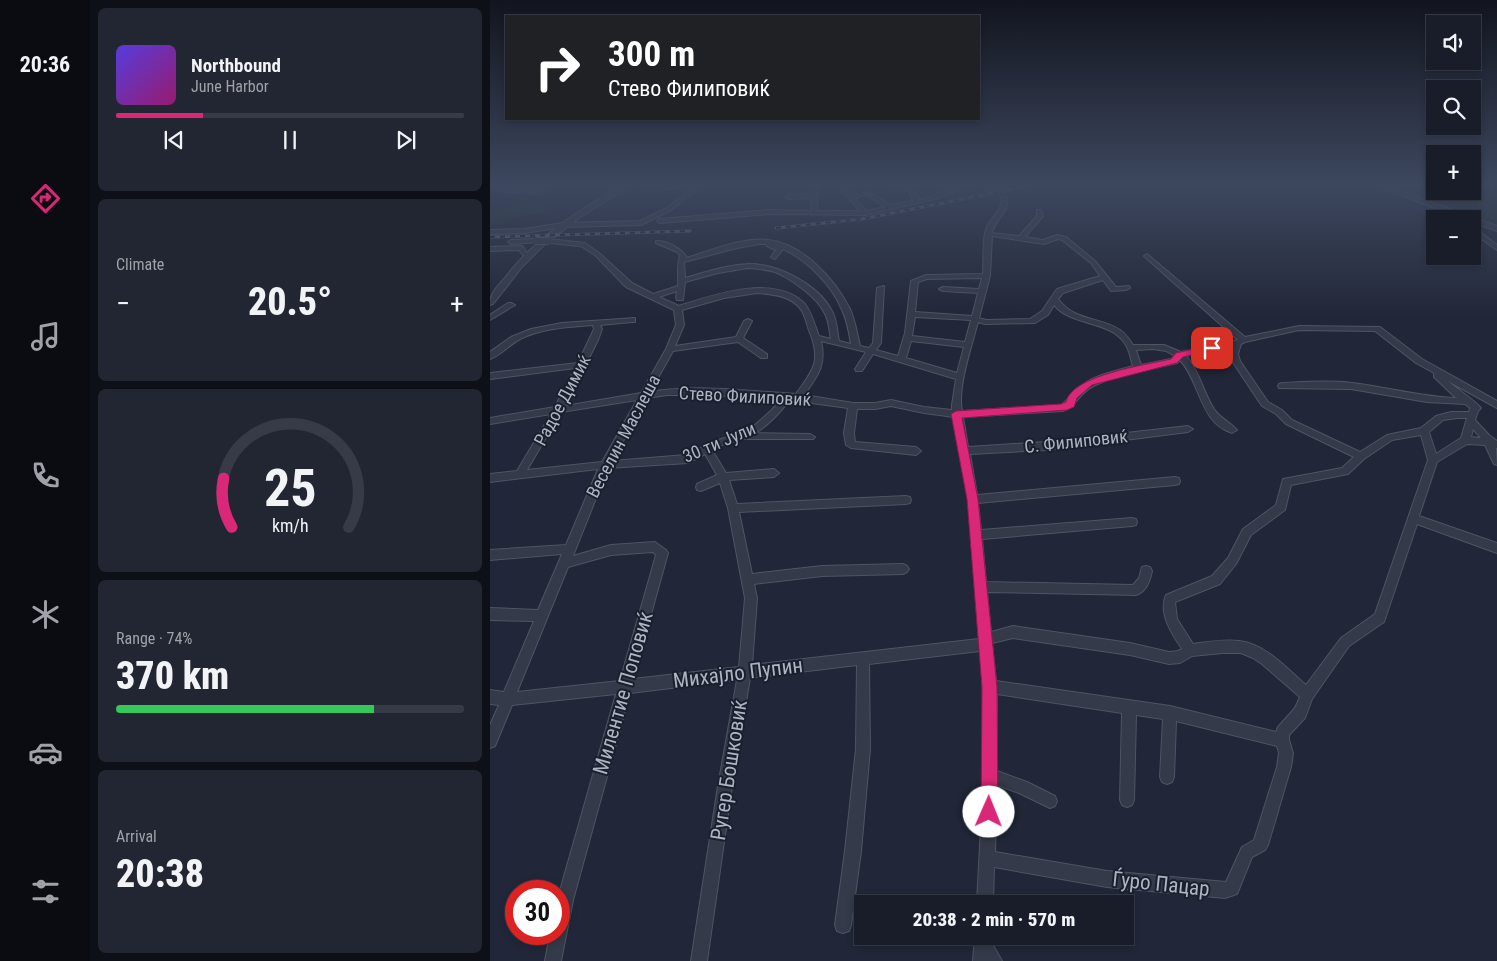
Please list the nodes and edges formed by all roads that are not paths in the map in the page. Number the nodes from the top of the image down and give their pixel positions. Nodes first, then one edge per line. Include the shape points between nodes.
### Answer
1 (538, 229) edge
2 (558, 229) edge
3 (990, 229) edge
4 (1029, 229) edge
5 (490, 232) edge
6 (989, 234) junction
7 (1481, 235) edge
8 (1021, 238) junction
9 (508, 242) dead end
10 (658, 242) dead end
11 (744, 246) junction
12 (1497, 248) edge
13 (490, 249) edge
14 (529, 255) junction
15 (1147, 256) dead end
16 (774, 257) dead end
17 (682, 261) junction
18 (986, 276) junction
19 (1104, 277) junction
20 (682, 284) junction
21 (881, 288) dead end
22 (1126, 288) dead end
23 (943, 290) dead end
24 (981, 291) junction
25 (654, 296) junction
26 (680, 298) dead end
27 (1054, 299) junction
28 (490, 302) edge
29 (511, 305) dead end
30 (678, 309) junction
31 (911, 314) junction
32 (490, 318) edge
33 (974, 318) junction
34 (632, 320) dead end
35 (748, 321) dead end
36 (596, 324) junction
37 (817, 338) junction
38 (908, 338) junction
39 (739, 339) junction
40 (835, 342) junction
41 (1240, 342) junction
42 (968, 345) junction
43 (856, 347) junction
44 (1131, 347) junction
45 (670, 349) junction
46 (871, 350) junction
47 (492, 355) edge
48 (1180, 355) junction
49 (764, 356) dead end
50 (901, 360) junction
51 (580, 366) junction
52 (1430, 367) junction
53 (859, 369) dead end
54 (1138, 369) junction
55 (490, 376) edge
56 (960, 377) junction
57 (1282, 386) dead end
58 (645, 395) junction
59 (787, 397) junction
60 (798, 397) junction
61 (1468, 401) junction
62 (1497, 405) edge
63 (853, 406) junction
64 (558, 410) junction
65 (956, 414) junction
66 (1473, 414) junction
67 (490, 421) edge
68 (1188, 429) dead end
69 (1232, 430) dead end
70 (1424, 431) junction
71 (741, 436) junction
72 (810, 437) dead end
73 (1464, 440) junction
74 (1493, 443) edge
75 (707, 450) junction
76 (916, 451) dead end
77 (964, 451) junction
78 (1361, 456) junction
79 (1433, 460) junction
80 (1497, 462) edge
81 (605, 465) junction
82 (774, 473) dead end
83 (520, 474) junction
84 (722, 477) junction
85 (490, 478) edge
86 (1176, 481) dead end
87 (701, 487) dead end
88 (972, 499) junction
89 (906, 500) dead end
90 (733, 508) junction
91 (1414, 519) junction
92 (1132, 522) dead end
93 (977, 535) junction
94 (1497, 548) edge
95 (569, 549) junction
96 (490, 555) edge
97 (564, 563) junction
98 (903, 569) dead end
99 (1146, 570) dead end
100 (749, 579) junction
101 (980, 587) junction
102 (490, 614) edge
103 (541, 616) junction
104 (985, 641) junction
105 (1190, 650) junction
106 (863, 659) junction
107 (745, 672) junction
108 (625, 687) junction
109 (990, 687) junction
110 (1307, 694) junction
111 (490, 697) edge
112 (508, 699) junction
113 (1129, 708) junction
114 (1170, 713) junction
115 (1282, 740) junction
116 (490, 741) edge
117 (990, 775) junction
118 (1167, 777) dead end
119 (1127, 800) dead end
120 (1050, 801) dead end
121 (988, 858) junction
122 (570, 882) edge
123 (986, 895) edge
124 (843, 925) dead end
125 (556, 945) edge
126 (982, 948) edge
127 (553, 961) edge
128 (699, 961) edge
129 (994, 961) edge

1 - 5 street
2 - 14 street
3 - 6 street
4 - 8 street
6 - 8 street
6 - 18 street
7 - 12 street
8 - 19 street via 1044,242 1064,238 1093,262
9 - 25 street, bridge via 583,244 629,285
10 - 17 street via 682,253
11 - 16 street via 779,247
11 - 17 street
11 - 43 street via 758,242 781,244 807,262 838,296 849,318
13 - 14 street via 521,248
14 - 28 street
15 - 41 street
17 - 20 street
18 - 24 street
18 - 31 street via 926,276 916,280
19 - 22 street via 1114,289
19 - 27 street via 1060,291
20 - 25 street
20 - 26 street
20 - 40 street via 752,266 778,269 826,305
21 - 46 street via 877,343
23 - 24 street
24 - 33 street
25 - 30 street
27 - 33 street via 1045,313 1032,321 1014,319 1007,323
27 - 44 street via 1066,313 1114,330
29 - 32 street
30 - 37 street via 741,292 765,291 800,304
30 - 45 street, Веселин Маслеша via 680,326
31 - 33 street
31 - 38 street
33 - 42 street
34 - 36 street
35 - 39 street
36 - 47 street via 531,330
36 - 51 street, Радое Димиќ via 598,329 594,340
37 - 40 street
37 - 60 street via 819,364
38 - 42 street
38 - 50 street
39 - 45 street
39 - 49 street
40 - 43 street
41 - 48 street, Стево Филиповиќ
41 - 52 street, Стево Филиповиќ via 1299,328 1368,328 1386,334
41 - 78 street via 1234,354 1236,361 1265,404 1290,422
42 - 56 street
43 - 46 street
44 - 48 street via 1168,349
44 - 54 street
45 - 58 street, Веселин Маслеша
46 - 50 street
46 - 53 street
48 - 54 street, Стево Филиповиќ via 1174,361
48 - 69 street via 1193,371 1210,413 1220,424
50 - 56 street
51 - 55 street
51 - 64 street, Радое Димиќ
52 - 61 street via 1454,392
52 - 62 street
54 - 65 street, Стево Филиповиќ via 1089,383 1063,408
56 - 65 street
57 - 61 street via 1360,386 1424,399
58 - 59 street, Стево Филиповиќ via 711,392
58 - 64 street, Стево Филиповиќ
58 - 81 street, Веселин Маслеша
59 - 60 street, Стево Филиповиќ
59 - 71 street, 30 ти Јули via 768,420
60 - 63 street, Стево Филиповиќ
61 - 66 street
62 - 66 street
63 - 65 street, Стево Филиповиќ via 891,402
63 - 76 street via 851,445
64 - 67 street, Стево Филиповиќ
64 - 83 street, Радое Димиќ
65 - 77 street
66 - 70 street via 1452,414 1432,421
66 - 73 street
66 - 74 street via 1482,432
68 - 77 street, С. Филиповиќ via 1046,446
70 - 78 street via 1390,437
70 - 79 street
71 - 72 street
71 - 75 street, 30 ти Јули
73 - 74 street
73 - 79 street
74 - 80 street
75 - 81 street, 30 ти Јули via 682,460
75 - 84 street, Ругер Бошковиќ
77 - 88 street
78 - 105 street via 1345,471 1287,482 1281,507 1248,532 1232,561 1216,580 1170,599 1168,609 1178,634
79 - 91 street
81 - 83 street, 30 ти Јули
81 - 95 street, Веселин Маслеша
82 - 84 street
83 - 85 street, 30 ти Јули
84 - 87 street
84 - 90 street, Ругер Бошковиќ
86 - 88 street
88 - 93 street
89 - 90 street
90 - 100 street, Ругер Бошковиќ
91 - 94 street
91 - 110 street via 1380,618 1345,642
92 - 93 street
93 - 101 street
95 - 96 street
95 - 97 street, Веселин Маслеша
97 - 103 street, Веселин Маслеша
97 - 108 street, Милентие Поповиќ via 611,550 655,547 662,553
98 - 100 street via 822,571
99 - 101 street via 1144,580 1136,590
100 - 107 street, Ругер Бошковиќ via 751,598
101 - 104 street
102 - 103 street
103 - 112 street, Веселин Маслеша
104 - 105 street, Михајло Пупин via 1013,632 1169,658 1180,657
104 - 106 street, Михајло Пупин
104 - 109 street
105 - 110 street, Михајло Пупин via 1241,647 1249,650 1261,655
106 - 107 street, Михајло Пупин
106 - 124 street via 863,757
107 - 108 street, Михајло Пупин
107 - 128 street, Ругер Бошковиќ
108 - 112 street, Михајло Пупин
108 - 122 street, Милентие Поповиќ
109 - 113 street
109 - 117 street
110 - 115 street via 1300,713 1283,732
111 - 112 street, Михајло Пупин
112 - 116 street, Веселин Маслеша
113 - 114 street
113 - 119 street
114 - 115 street
114 - 118 street
115 - 121 street, Ѓуро Пацар via 1286,753 1276,799 1260,845 1247,852 1231,888 1107,879
117 - 120 street
117 - 121 street
121 - 123 street
125 - 127 street, Милентие Поповиќ
126 - 129 street

